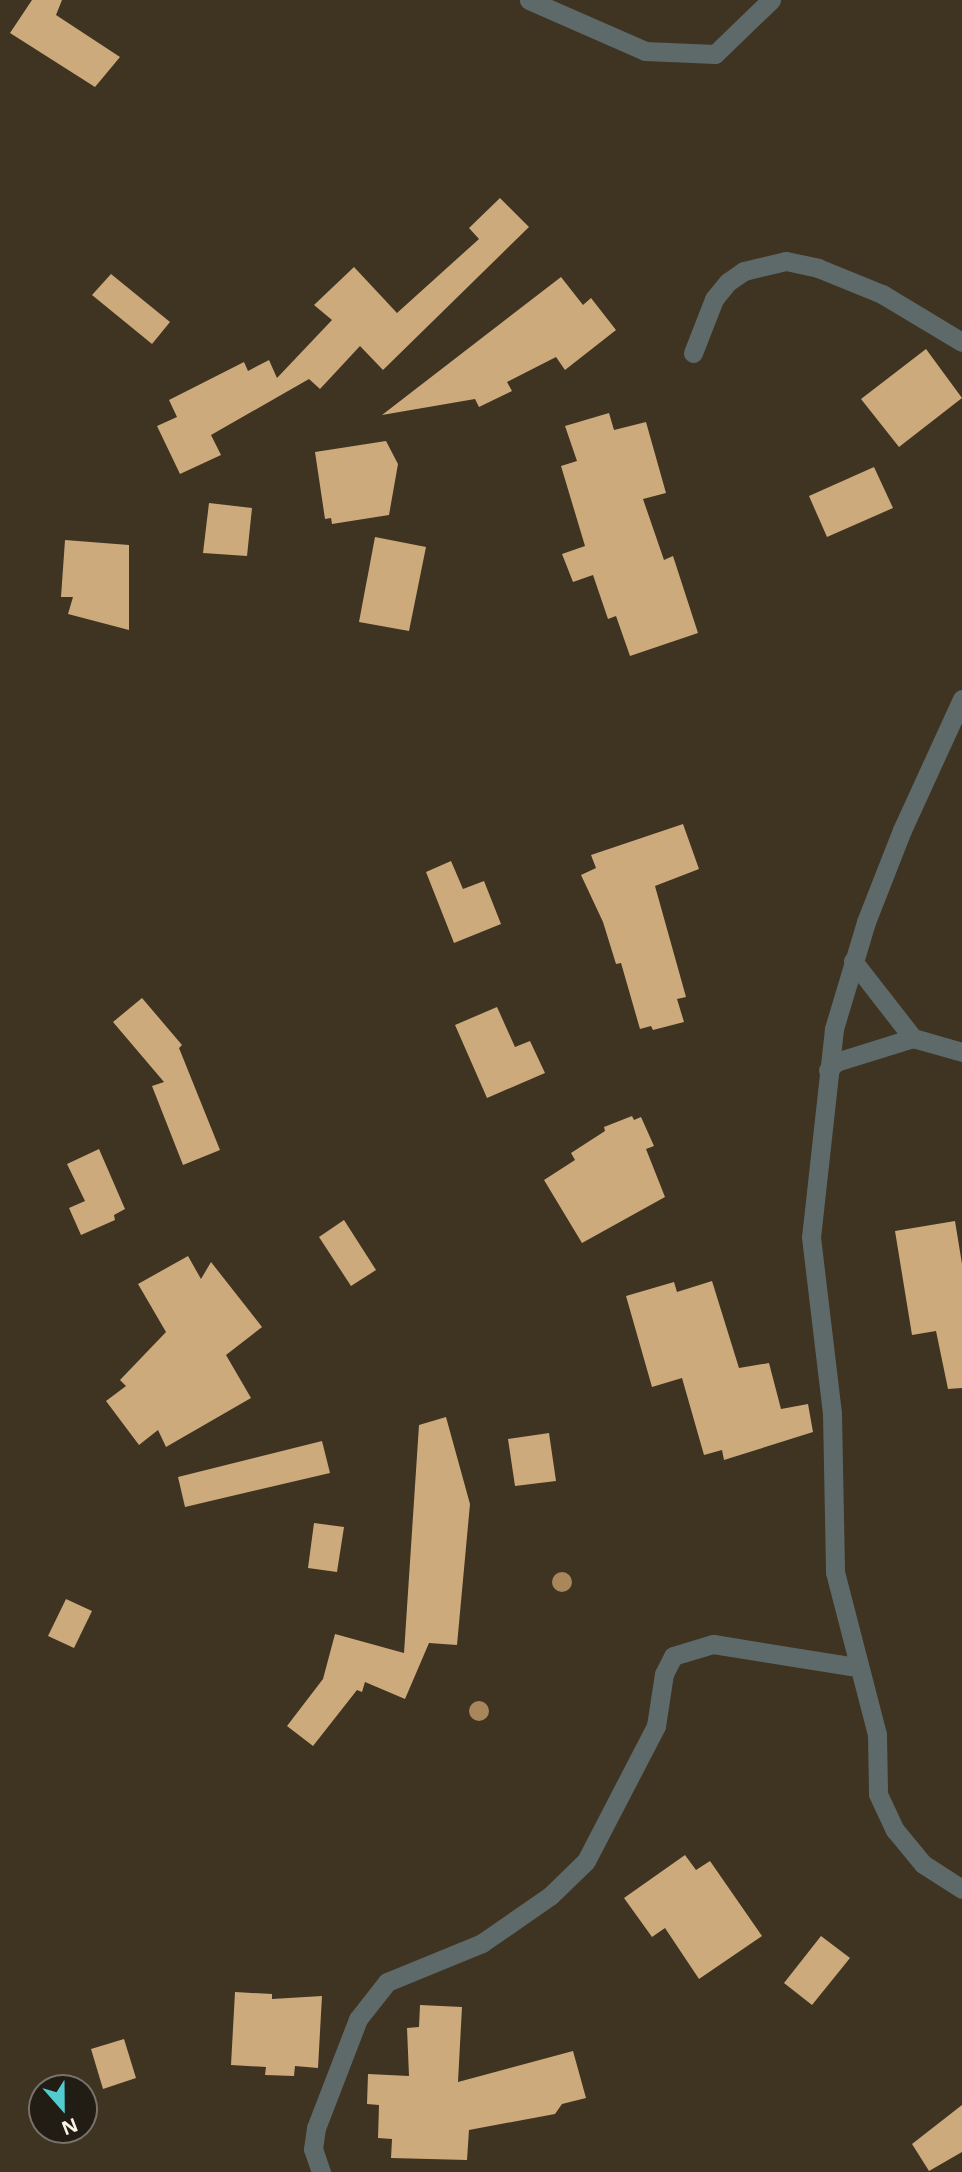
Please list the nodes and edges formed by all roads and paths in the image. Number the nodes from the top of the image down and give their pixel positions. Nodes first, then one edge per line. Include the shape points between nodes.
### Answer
1 (529, 0) edge
2 (771, 0) edge
3 (962, 342) edge
4 (693, 353) dead end
5 (962, 699) edge
6 (853, 961) junction
7 (913, 1038) junction
8 (962, 1052) edge
9 (828, 1070) junction
10 (857, 1667) junction
11 (962, 1889) edge
12 (321, 2172) edge

1 - 2 street via 645,51 715,54
3 - 4 street via 882,294 818,268 786,261 744,271 728,282 714,299
5 - 6 street via 932,755
6 - 7 street
6 - 9 street
7 - 8 street
7 - 9 street via 836,1062
9 - 10 street via 811,1237 832,1413 835,1572
10 - 11 street via 877,1734 878,1794 889,1818 923,1864
10 - 12 street via 713,1644 673,1656 664,1674 656,1726 586,1861 550,1896 482,1943 387,1982 358,2020 316,2128 313,2149

